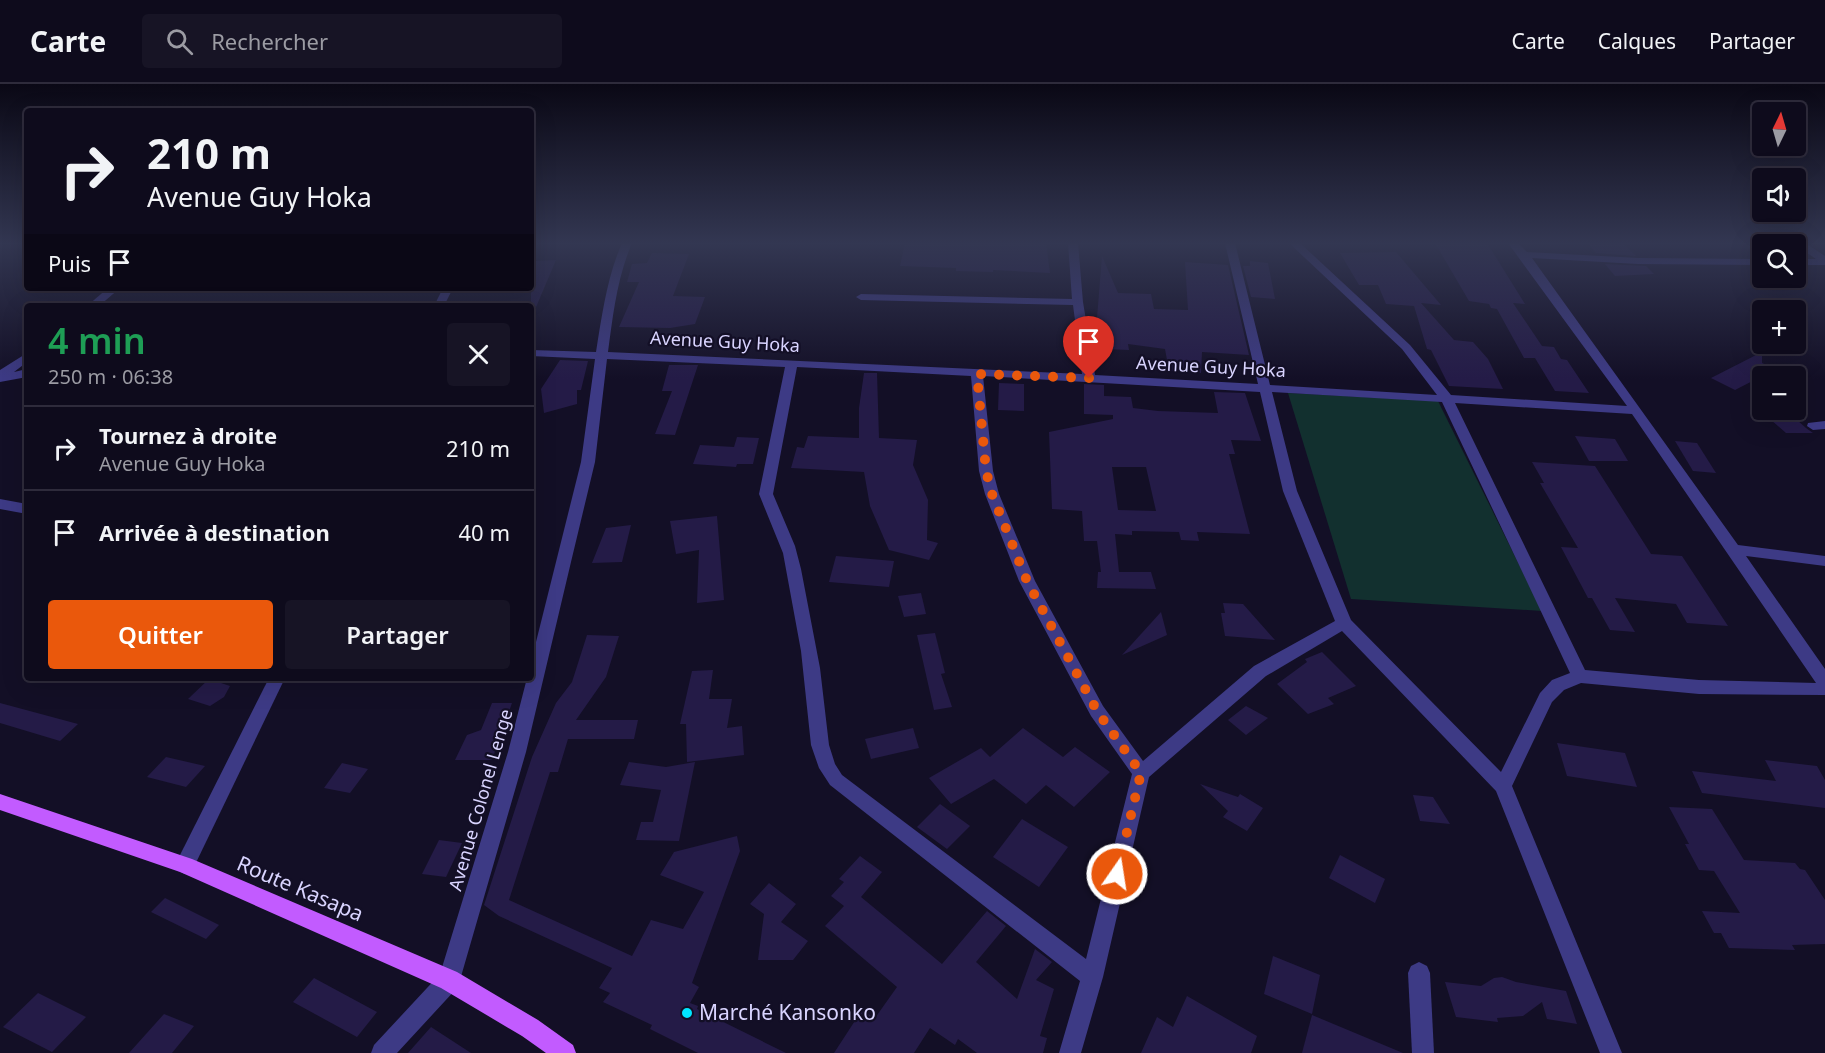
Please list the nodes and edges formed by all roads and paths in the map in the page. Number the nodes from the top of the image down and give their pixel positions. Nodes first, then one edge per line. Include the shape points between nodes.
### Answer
1 (613, 288) edge
2 (1077, 288) edge
3 (1239, 288) edge
4 (1343, 288) edge
5 (1548, 288) edge
6 (111, 291) edge
7 (861, 297) dead end
8 (1078, 302) junction
9 (96, 303) edge
10 (534, 353) edge
11 (602, 355) junction
12 (24, 359) edge
13 (792, 363) junction
14 (24, 373) edge
15 (977, 374) junction
16 (0, 377) edge
17 (1089, 378) junction
18 (1267, 388) junction
19 (1447, 399) junction
20 (1636, 410) junction
21 (0, 504) edge
22 (24, 508) edge
23 (1734, 550) junction
24 (1825, 561) edge
25 (1344, 623) junction
26 (1580, 676) junction
27 (276, 681) edge
28 (1141, 773) junction
29 (1503, 786) junction
30 (0, 802) edge
31 (185, 865) junction
32 (1419, 973) dead end
33 (1092, 977) junction
34 (449, 980) junction
35 (382, 1053) edge
36 (565, 1053) edge
37 (1070, 1053) edge
38 (1423, 1053) edge
39 (1611, 1053) edge

1 - 11 street, Avenue Colonel Lenge
2 - 8 street
3 - 18 street
4 - 19 street via 1406,347
5 - 20 street
6 - 9 street
7 - 8 street
8 - 17 street
10 - 11 street, Avenue Guy Hoka
11 - 13 street, Avenue Guy Hoka
11 - 34 street, Avenue Colonel Lenge via 588,462 564,562 517,752
12 - 16 street
13 - 15 street, Avenue Guy Hoka
13 - 33 street via 766,494 771,514 790,551 824,764 836,780
14 - 16 street
15 - 17 street, Avenue Guy Hoka
15 - 28 street via 986,471 1027,581 1097,711
17 - 18 street, Avenue Guy Hoka
18 - 19 street, Avenue Guy Hoka
18 - 25 street via 1290,491
19 - 20 street, Avenue Guy Hoka
19 - 26 street
20 - 23 street
21 - 22 street
23 - 24 street
23 - 26 street via 1821,675 1823,689 1699,687
25 - 28 street via 1260,671
25 - 29 street
26 - 29 street via 1558,685 1546,698
27 - 31 street
28 - 33 street
29 - 39 street
30 - 31 main road, Route Kasapa
31 - 34 main road, Route Kasapa
32 - 38 street
33 - 37 street
34 - 35 street
34 - 36 main road, Route Kasapa

